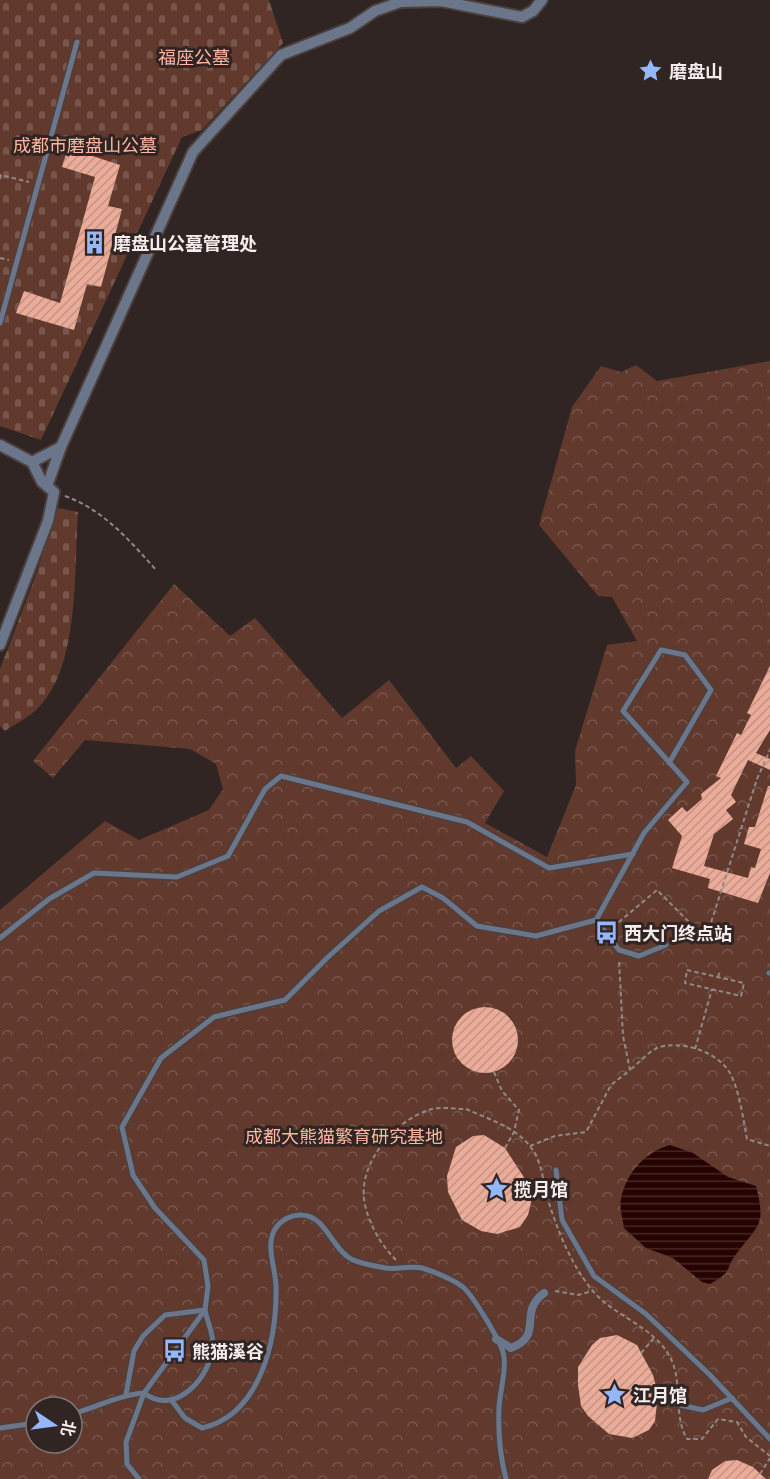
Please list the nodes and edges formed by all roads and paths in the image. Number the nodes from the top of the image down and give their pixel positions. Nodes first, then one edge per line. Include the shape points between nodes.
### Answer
1 (542, 0) edge
2 (77, 42) dead end
3 (0, 179) edge
4 (39, 184) junction
5 (0, 323) edge
6 (0, 445) edge
7 (61, 447) junction
8 (32, 462) junction
9 (51, 489) junction
10 (157, 571) dead end
11 (0, 645) edge
12 (770, 750) edge
13 (669, 763) junction
14 (633, 854) junction
15 (596, 920) junction
16 (606, 933) junction
17 (0, 938) edge
18 (666, 945) dead end
19 (619, 950) junction
20 (720, 971) dead end
21 (718, 977) junction
22 (712, 989) junction
23 (695, 1049) junction
24 (630, 1070) junction
25 (494, 1072) dead end
26 (514, 1132) junction
27 (530, 1146) junction
28 (770, 1146) edge
29 (505, 1148) dead end
30 (556, 1170) dead end
31 (404, 1267) junction
32 (592, 1291) junction
33 (544, 1293) joint
34 (205, 1310) junction
35 (654, 1338) junction
36 (496, 1339) junction
37 (641, 1353) dead end
38 (144, 1393) junction
39 (126, 1394) junction
40 (732, 1398) junction
41 (172, 1401) junction
42 (671, 1403) dead end
43 (84, 1411) edge
44 (24, 1425) edge
45 (0, 1428) edge
46 (770, 1439) edge
47 (770, 1457) edge
48 (760, 1474) dead end
49 (139, 1479) edge
50 (506, 1479) edge

1 - 7 street via 522,16 441,1 400,2 350,28 281,55 193,152
2 - 4 lane
3 - 4 path via 1,175
4 - 5 lane
6 - 8 street
7 - 8 street
7 - 9 street
8 - 9 street
9 - 10 path via 82,502 106,519
9 - 11 street via 48,520
12 - 16 path via 708,932 693,926 657,890
13 - 13 lane via 623,711 661,650 685,655 711,690
13 - 14 lane via 687,782 644,833
14 - 15 lane
14 - 17 lane via 549,868 467,822 281,776 265,789 228,856 177,877 94,873 49,899
15 - 16 lane
15 - 34 lane via 536,936 477,926 443,898 422,887 379,911 285,1000 214,1017 161,1058 122,1127 133,1175 155,1208 204,1260 208,1286
16 - 19 lane
18 - 19 lane via 639,956
19 - 24 path via 623,1036
20 - 21 path
21 - 22 path via 744,983 741,996
21 - 22 path via 687,970 685,983
22 - 23 path
23 - 24 path via 655,1049
23 - 28 path via 724,1066 731,1075 747,1139
24 - 27 path via 611,1086 586,1132 555,1136
25 - 26 path via 502,1091 519,1110
26 - 27 path, bridge
26 - 29 path
26 - 31 path, bridge via 465,1109 430,1109 396,1127 382,1144 367,1173 364,1203 375,1232
27 - 32 path, bridge via 541,1163 547,1197 563,1244
30 - 40 lane via 562,1220 594,1276 646,1314
31 - 36 lane via 422,1268 463,1287
31 - 41 lane via 395,1269 349,1258 315,1218 291,1215 275,1229 271,1253 276,1312 256,1387 232,1414 217,1425 202,1428 185,1418
32 - 33 path via 578,1295 559,1290
32 - 35 path, bridge
33 - 36 street via 531,1307 529,1337 523,1343 511,1348
34 - 38 lane
34 - 39 lane via 165,1315 143,1336 134,1351
34 - 41 lane via 213,1344 209,1364 187,1393
35 - 37 path
35 - 47 path, bridge via 670,1358 682,1431 687,1439 702,1439 718,1419 727,1419 737,1422 746,1437
36 - 50 lane via 504,1356 499,1408
38 - 39 lane
38 - 41 lane via 153,1400
38 - 49 lane via 126,1442 127,1464
39 - 43 lane
40 - 42 lane via 703,1410
40 - 46 lane
44 - 45 lane
47 - 48 path

